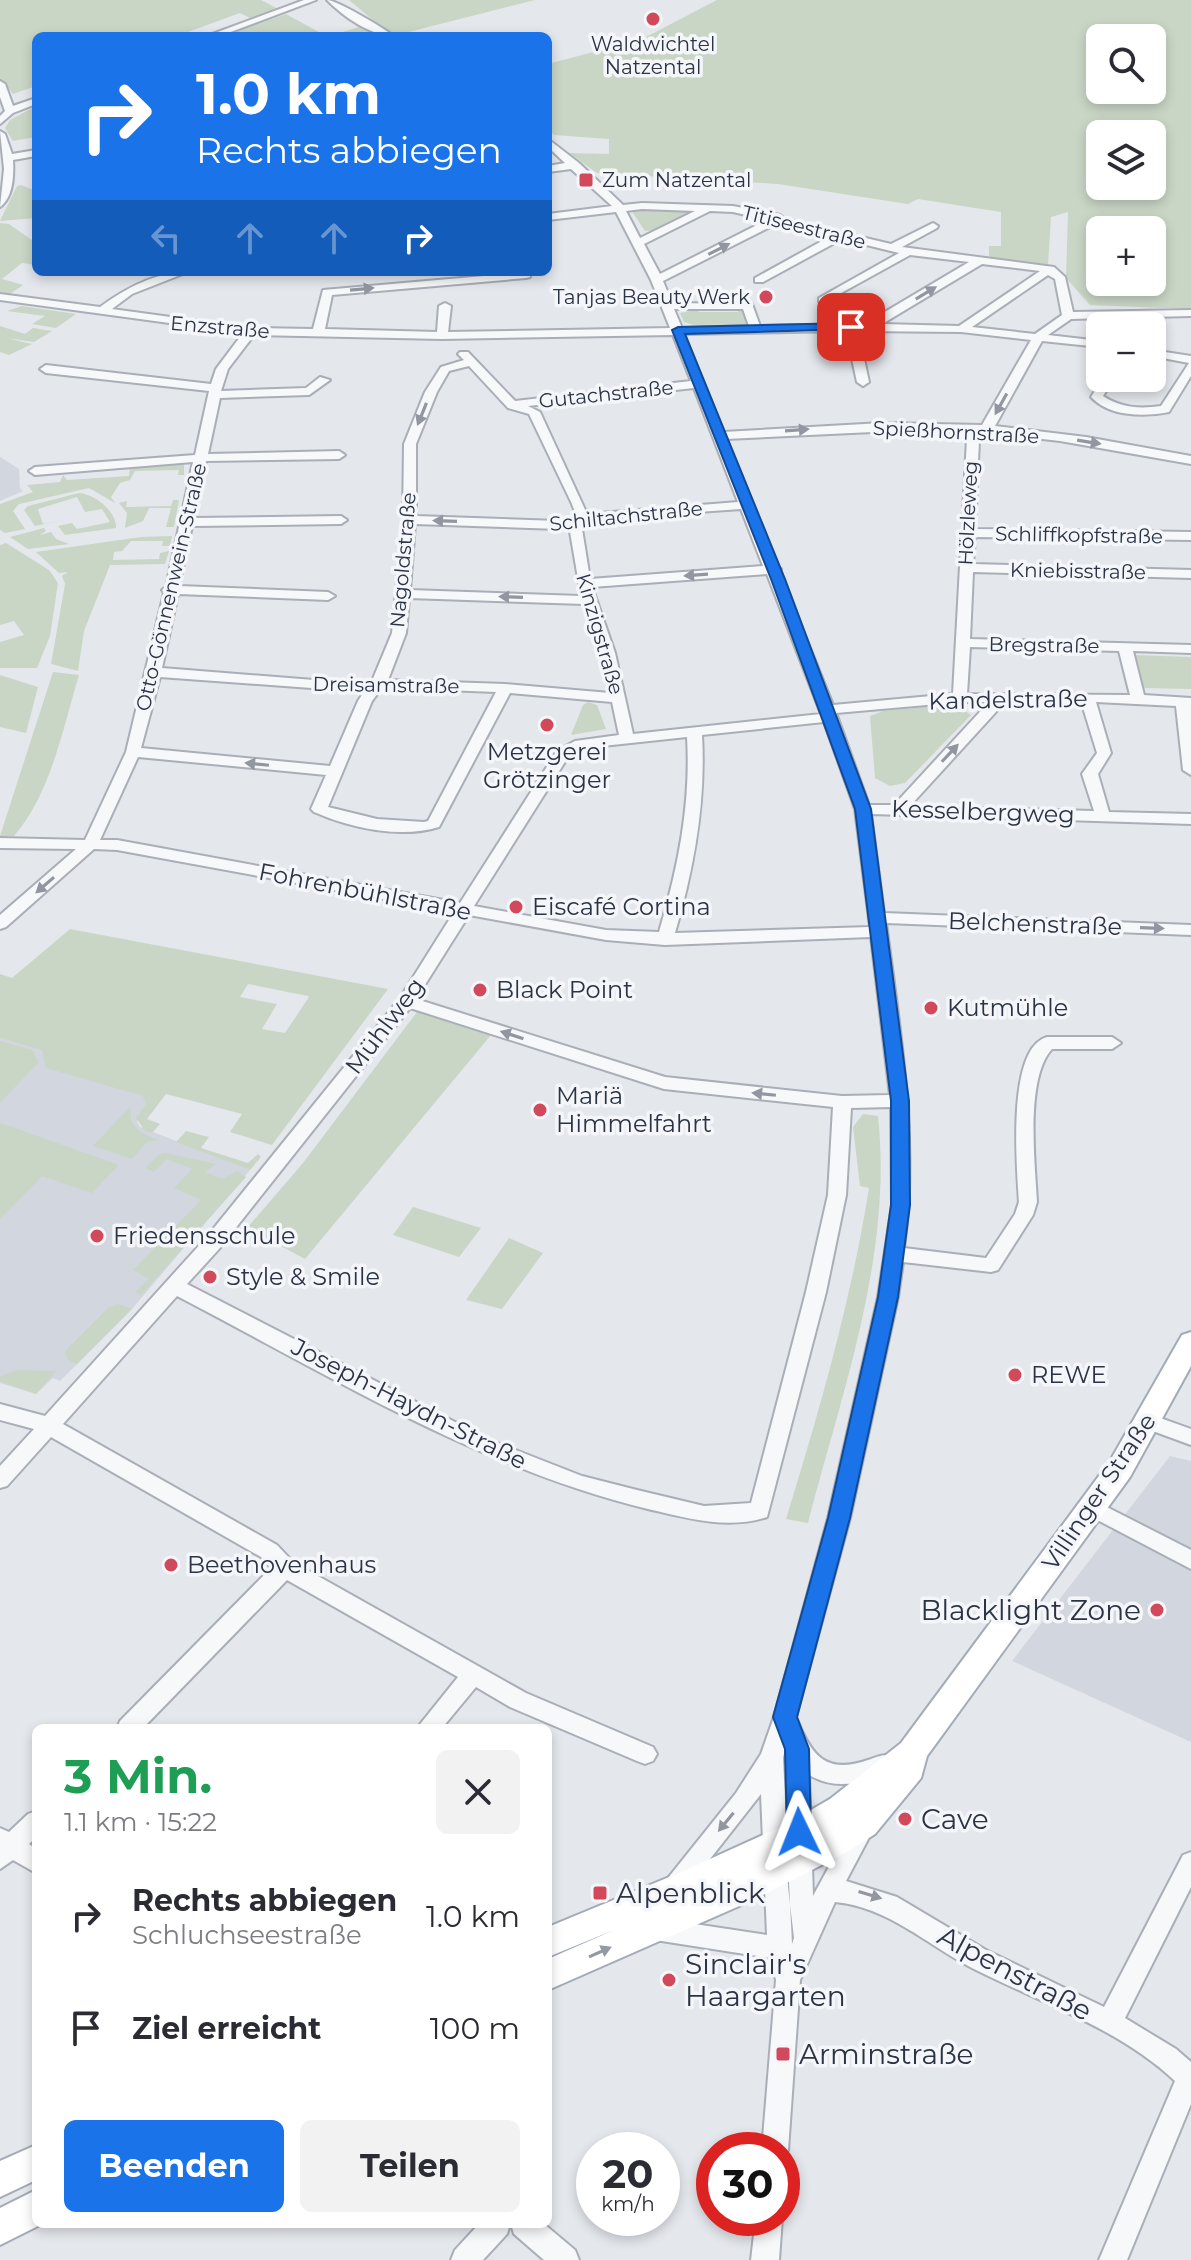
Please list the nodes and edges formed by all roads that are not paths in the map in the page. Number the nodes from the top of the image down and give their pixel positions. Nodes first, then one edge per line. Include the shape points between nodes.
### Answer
1 (312, 0) edge
2 (331, 0) edge
3 (223, 32) edge
4 (382, 32) edge
5 (0, 84) edge
6 (32, 103) edge
7 (10, 111) junction
8 (0, 121) edge
9 (0, 134) edge
10 (552, 145) edge
11 (32, 154) edge
12 (10, 157) junction
13 (575, 165) junction
14 (552, 168) edge
15 (0, 204) edge
16 (619, 207) junction
17 (711, 207) junction
18 (552, 216) edge
19 (780, 218) junction
20 (933, 226) dead end
21 (840, 236) junction
22 (638, 243) junction
23 (892, 248) junction
24 (908, 252) junction
25 (979, 261) junction
26 (1050, 269) junction
27 (172, 276) edge
28 (504, 276) edge
29 (527, 276) edge
30 (657, 280) junction
31 (759, 280) dead end
32 (531, 291) dead end
33 (0, 297) edge
34 (823, 300) dead end
35 (445, 306) dead end
36 (668, 306) junction
37 (101, 312) junction
38 (1191, 313) edge
39 (1068, 316) junction
40 (851, 327) junction
41 (876, 327) junction
42 (755, 328) junction
43 (961, 329) junction
44 (678, 330) junction
45 (251, 331) junction
46 (318, 334) junction
47 (442, 336) junction
48 (458, 336) junction
49 (1039, 336) junction
50 (1086, 342) edge
51 (1166, 357) edge
52 (471, 362) junction
53 (1191, 363) edge
54 (46, 369) dead end
55 (324, 380) dead end
56 (863, 382) dead end
57 (700, 384) junction
58 (215, 392) junction
59 (1100, 392) edge
60 (512, 405) junction
61 (983, 429) junction
62 (720, 436) junction
63 (339, 455) dead end
64 (199, 458) junction
65 (1191, 460) edge
66 (35, 471) dead end
67 (747, 505) junction
68 (341, 520) dead end
69 (409, 520) junction
70 (579, 520) junction
71 (185, 522) junction
72 (967, 533) junction
73 (1191, 536) edge
74 (965, 568) junction
75 (774, 569) junction
76 (1191, 574) edge
77 (584, 584) junction
78 (169, 590) junction
79 (402, 594) junction
80 (328, 596) dead end
81 (589, 600) junction
82 (962, 643) junction
83 (1125, 647) junction
84 (1191, 649) edge
85 (154, 672) junction
86 (374, 686) junction
87 (505, 688) junction
88 (1002, 697) junction
89 (1087, 697) junction
90 (619, 698) junction
91 (960, 698) junction
92 (1138, 699) junction
93 (1187, 702) edge
94 (828, 713) junction
95 (694, 732) junction
96 (627, 738) junction
97 (133, 752) junction
98 (1191, 770) edge
99 (335, 771) junction
100 (863, 809) junction
101 (898, 810) junction
102 (1103, 816) junction
103 (1191, 819) edge
104 (0, 843) edge
105 (90, 845) junction
106 (467, 910) junction
107 (0, 924) edge
108 (879, 925) junction
109 (1191, 930) edge
110 (665, 940) junction
111 (406, 1001) junction
112 (1112, 1043) dead end
113 (900, 1101) junction
114 (842, 1102) junction
115 (894, 1254) junction
116 (174, 1286) junction
117 (1191, 1342) edge
118 (0, 1412) edge
119 (1149, 1422) junction
120 (48, 1425) junction
121 (1191, 1437) edge
122 (0, 1480) edge
123 (1093, 1508) junction
124 (1191, 1560) edge
125 (285, 1568) junction
126 (474, 1674) junction
127 (785, 1717) junction
128 (132, 1724) edge
129 (431, 1724) edge
130 (797, 1749) junction
131 (645, 1754) dead end
132 (903, 1756) junction
133 (771, 1758) junction
134 (32, 1824) edge
135 (864, 1824) junction
136 (4, 1848) edge
137 (786, 1853) junction
138 (32, 1860) edge
139 (1191, 1863) edge
140 (828, 1891) junction
141 (668, 1892) junction
142 (652, 1929) junction
143 (552, 1940) edge
144 (807, 1941) junction
145 (780, 1948) junction
146 (552, 1973) edge
147 (788, 1980) junction
148 (1110, 2022) junction
149 (1190, 2079) edge
150 (776, 2132) edge
151 (32, 2164) edge
152 (0, 2179) edge
153 (32, 2210) edge
154 (0, 2227) edge
155 (493, 2228) edge
156 (529, 2228) edge
157 (767, 2236) edge
158 (465, 2260) edge
159 (565, 2260) edge
160 (765, 2260) edge
161 (1113, 2260) edge

1 - 3 street
2 - 4 street
5 - 7 street
6 - 7 street
7 - 8 street
9 - 12 street
10 - 13 street
11 - 12 street
12 - 15 street via 8,187
13 - 14 street
13 - 16 street
16 - 17 street, Titiseestraße
16 - 18 street, Titiseestraße
16 - 22 street
17 - 19 street, Titiseestraße
17 - 22 street
19 - 21 street, Titiseestraße
30 -> 19 street
20 - 23 street, Titiseestraße
21 - 23 street, Titiseestraße
21 - 31 street
22 - 30 street
23 - 24 street, Titiseestraße
24 - 25 street, Titiseestraße
24 - 34 street
25 - 26 street, Titiseestraße
41 -> 25 street via 877,321
26 - 39 street via 1060,277
26 - 43 street
27 - 37 street via 128,292
46 -> 28 street via 327,292
29 - 32 street
30 - 36 street
33 - 37 street, Enzstraße
35 - 47 street
36 - 42 street via 748,306
36 - 44 street
37 - 45 street, Enzstraße
38 - 39 street
39 - 49 street, Hölzleweg
40 - 41 street, Enzstraße
40 - 42 street, Enzstraße
40 - 56 street
41 - 43 street, Enzstraße
42 - 44 street, Enzstraße
43 - 49 street, Enzstraße
44 - 48 street, Enzstraße
44 - 57 street
45 - 46 street, Enzstraße
45 - 58 street, Otto-Gönnenwein-Straße via 222,369
46 - 47 street, Enzstraße
47 - 48 street, Enzstraße
48 - 52 street, Kinzigstraße
49 - 50 street, Enzstraße
49 -> 61 street, Hölzleweg
51 - 53 street
52 - 60 street, Kinzigstraße
52 -> 69 street, Nagoldstraße via 445,369 410,444
53 - 59 street via 1165,409 1104,404 1097,397
54 - 58 street
55 - 58 street via 309,391
57 - 60 street, Gutachstraße
57 - 62 street
58 - 64 street, Otto-Gönnenwein-Straße
60 - 70 street, Kinzigstraße via 534,412 578,504
62 -> 61 street, Spießhornstraße via 868,427
61 -> 65 street, Spießhornstraße
61 - 72 street, Hölzleweg via 973,439
62 - 67 street
63 - 64 street
64 - 66 street
64 - 71 street, Otto-Gönnenwein-Straße
67 - 70 street, Schiltachstraße
67 - 75 street
68 - 71 street
70 -> 69 street, Schiltachstraße via 559,525
69 - 79 street, Nagoldstraße
70 - 77 street, Kinzigstraße via 575,529
71 - 78 street, Otto-Gönnenwein-Straße
72 - 73 street, Schliffkopfstraße
72 - 74 street, Hölzleweg
74 - 76 street, Kniebisstraße
74 - 82 street, Hölzleweg
75 -> 77 street
75 - 94 street
77 - 81 street, Kinzigstraße
78 - 80 street
78 - 85 street, Otto-Gönnenwein-Straße
81 -> 79 street
79 - 86 street, Nagoldstraße via 399,633 384,675
81 - 90 street, Kinzigstraße
82 - 83 street, Bregstraße
82 - 91 street, Hölzleweg
83 - 84 street, Bregstraße
83 - 92 street
85 - 86 street, Dreisamstraße
85 - 97 street, Otto-Gönnenwein-Straße
86 - 87 street, Dreisamstraße
86 - 99 street, Nagoldstraße
87 - 90 street, Dreisamstraße
87 - 99 street, Nagoldstraße via 429,827 350,819 319,809
88 - 89 street, Kandelstraße
88 - 91 street, Kandelstraße
101 -> 88 street
89 - 92 street, Kandelstraße
89 - 102 street, Kesselbergweg via 1104,753 1090,774
90 - 96 street, Kinzigstraße
91 - 94 street, Kandelstraße
92 - 93 street, Kandelstraße
93 - 98 street
94 - 95 street, Mühlweg
94 - 100 street
95 - 96 street, Mühlweg
95 - 110 street via 695,796 687,858
96 - 106 street, Mühlweg via 580,744 562,754
99 -> 97 street
97 - 105 street, Otto-Gönnenwein-Straße
100 - 101 street, Kesselbergweg
100 - 108 street
101 - 102 street, Kesselbergweg
102 - 103 street, Kesselbergweg
104 - 105 street, Fohrenbühlstraße
105 - 106 street, Fohrenbühlstraße via 117,845
105 -> 107 street
106 - 110 street, Fohrenbühlstraße
106 - 111 street, Mühlweg
108 -> 109 street, Belchenstraße
108 - 110 street, Fohrenbühlstraße
108 - 113 street
114 -> 111 street via 664,1083
111 - 116 street, Mühlweg
112 - 115 street via 1047,1043 1037,1051 1026,1111 1028,1202 991,1265
113 - 114 street
113 - 115 street via 901,1205
114 - 116 street, Joseph-Haydn-Straße via 837,1195 760,1511 704,1514 535,1468
115 - 127 street via 839,1518
116 - 120 street, Mühlweg
117 - 119 main road, Villinger Straße
118 - 120 street
119 - 121 street
119 - 123 main road, Villinger Straße
120 - 122 street, Mühlweg
120 - 125 street via 269,1551
123 - 124 street
123 - 132 main road, Villinger Straße
125 - 126 street
125 - 128 street
126 - 129 street
126 - 131 street via 518,1700
127 - 130 street
127 - 133 street
130 - 132 street via 815,1770 842,1778
130 - 137 street
132 - 135 main road, Villinger Straße via 910,1769
132 - 137 main road, Villinger Straße
133 - 137 street
133 -> 141 street via 744,1800
134 - 136 street
135 - 137 main road, Villinger Straße
135 - 140 street
136 - 138 street
137 - 141 main road, Villinger Straße
137 - 142 main road, Villinger Straße
137 - 144 street
137 - 145 street
139 - 148 street
140 - 144 street
140 -> 148 street, Alpenstraße via 854,1890 881,1898 974,1957
141 - 143 main road, Villinger Straße
142 - 145 street
146 -> 142 main road, Villinger Straße
144 - 147 street
145 - 147 street
147 - 150 street
148 - 149 street, Alpenstraße via 1166,2056
149 - 161 street
151 - 152 main road
153 - 154 main road
155 - 158 street
156 - 159 street
157 - 160 street

